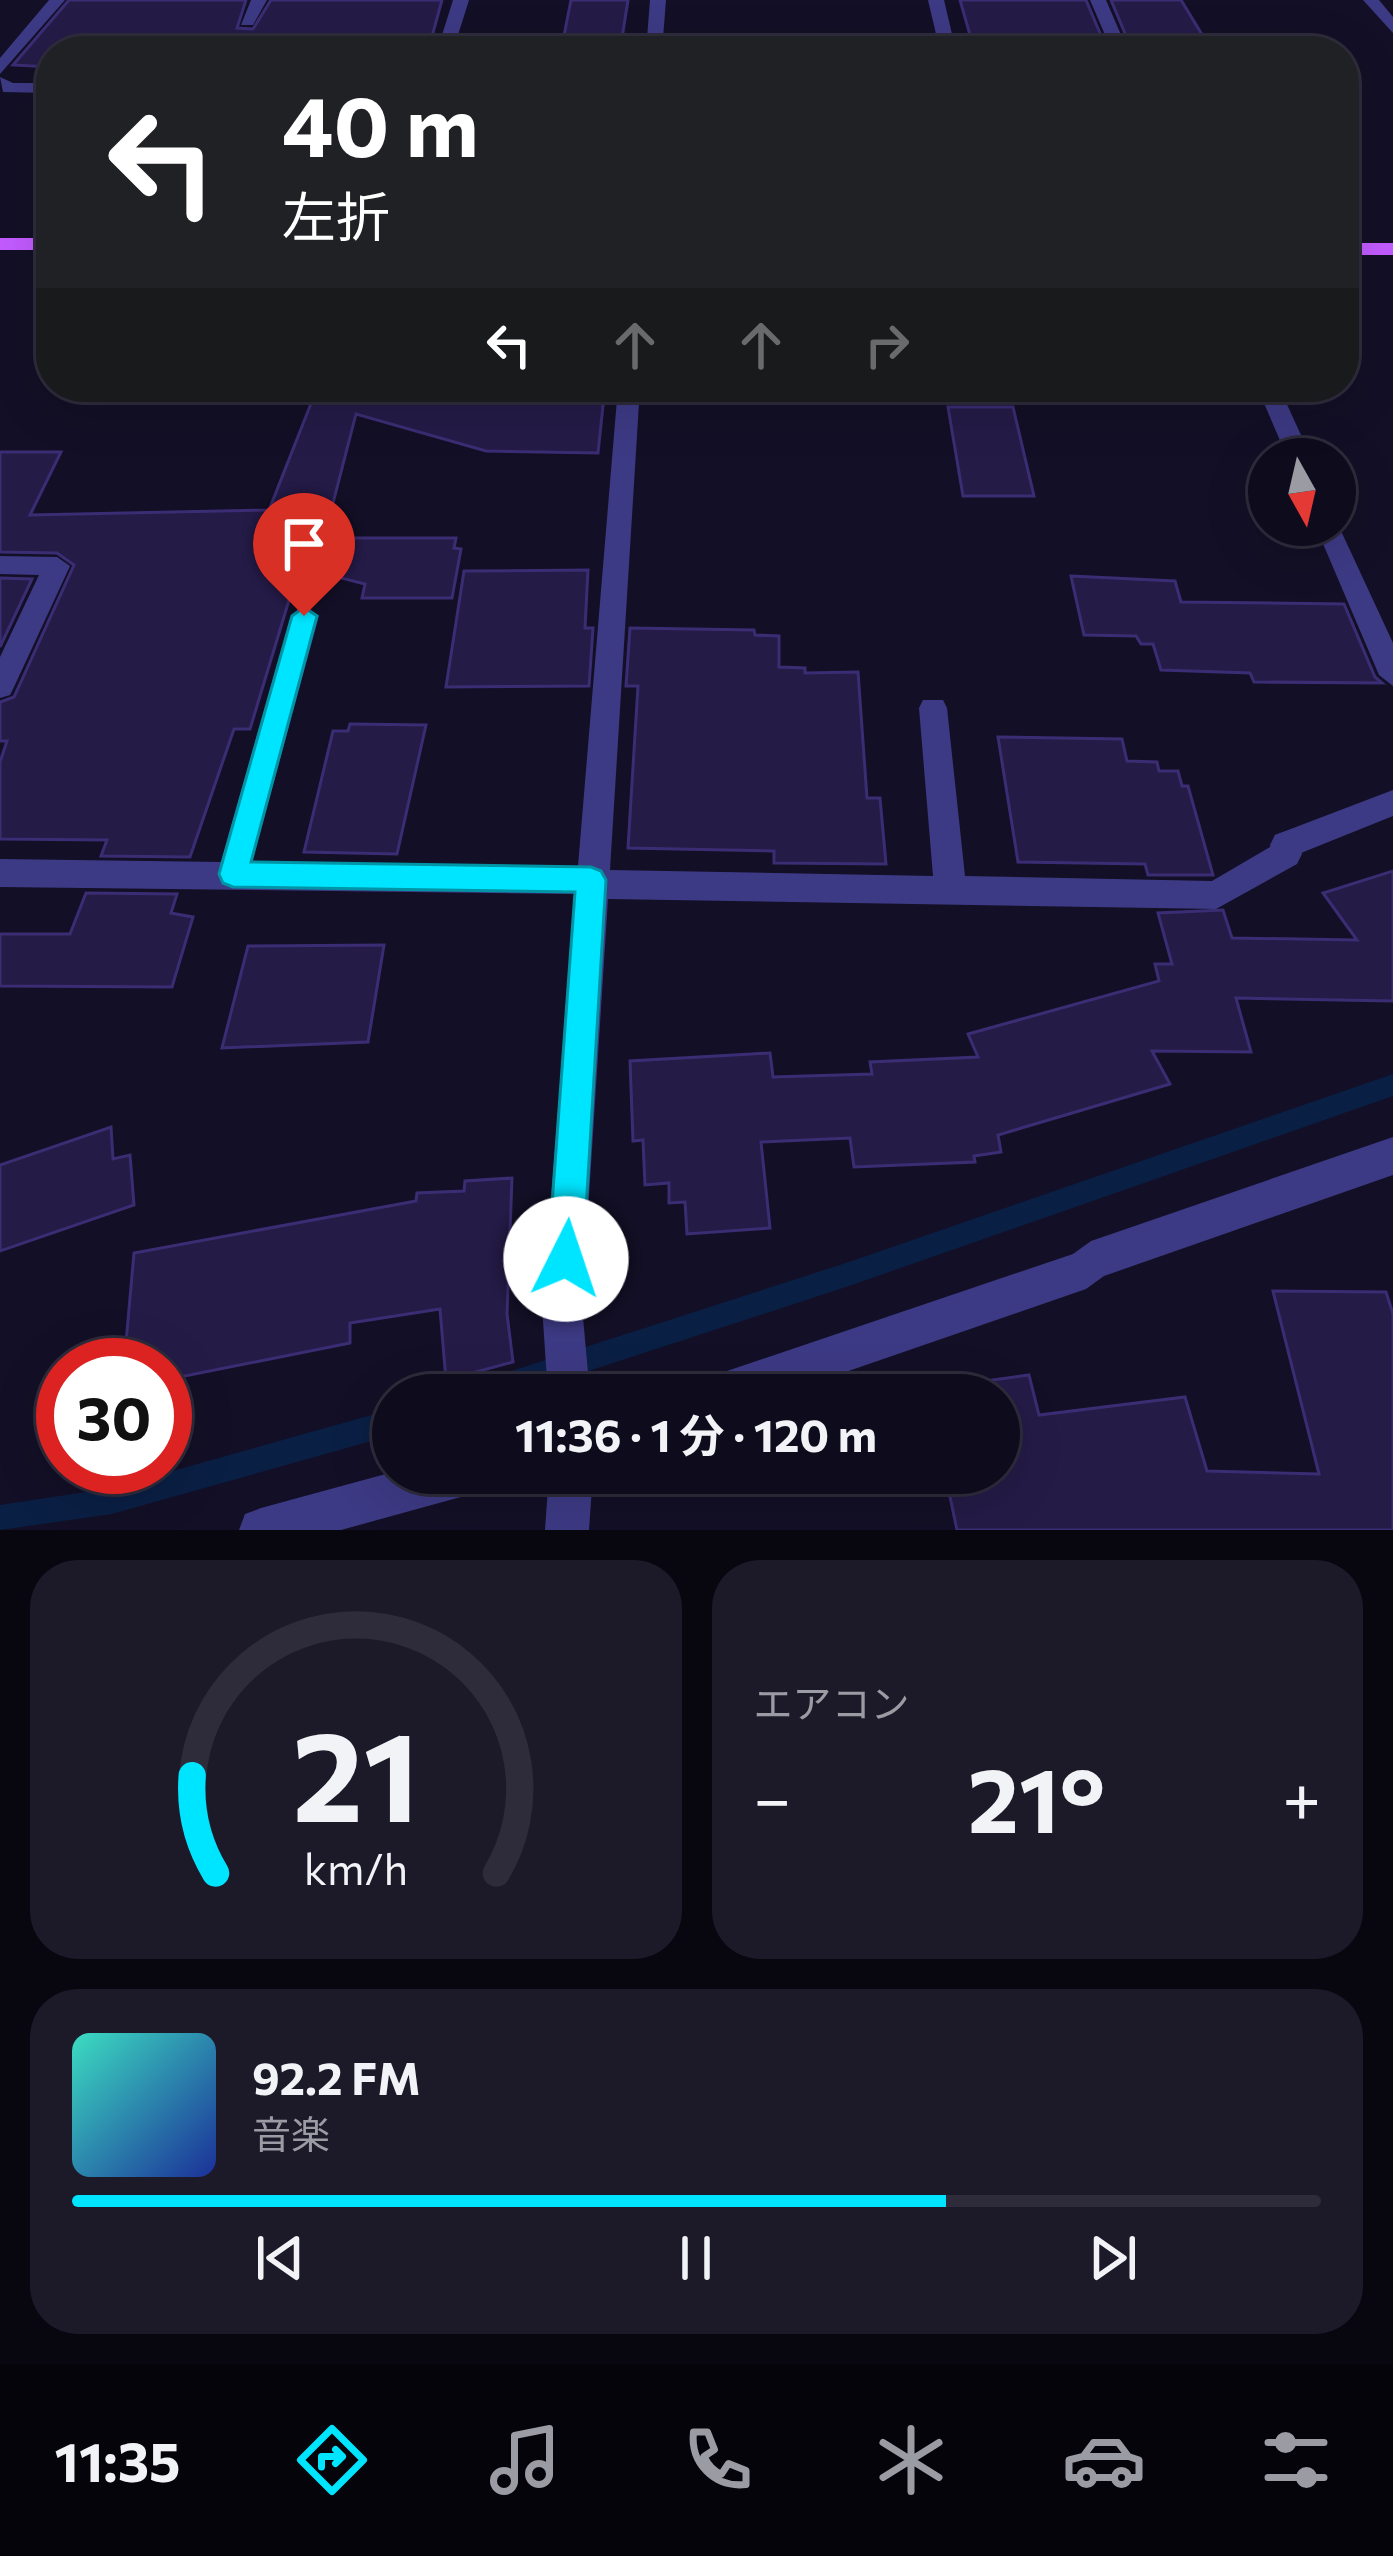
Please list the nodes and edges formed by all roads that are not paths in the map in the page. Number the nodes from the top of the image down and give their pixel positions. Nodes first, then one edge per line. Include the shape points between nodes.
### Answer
1 (57, 0) edge
2 (259, 0) edge
3 (461, 0) edge
4 (658, 0) edge
5 (935, 0) edge
6 (1098, 0) edge
7 (1371, 0) edge
8 (247, 22) dead end
9 (1393, 28) edge
10 (450, 36) edge
11 (655, 36) edge
12 (944, 36) edge
13 (1114, 36) edge
14 (0, 69) edge
15 (0, 82) edge
16 (36, 88) edge
17 (0, 244) edge
18 (36, 244) edge
19 (1359, 249) edge
20 (1393, 249) edge
21 (628, 402) edge
22 (1275, 402) edge
23 (1291, 438) edge
24 (1337, 546) edge
25 (0, 565) edge
26 (304, 616) dead end
27 (1393, 675) edge
28 (0, 687) edge
29 (933, 707) dead end
30 (1393, 802) edge
31 (0, 873) edge
32 (233, 874) junction
33 (591, 882) junction
34 (950, 889) junction
35 (1393, 1156) edge
36 (567, 1374) edge
37 (779, 1374) edge
38 (392, 1494) edge
39 (570, 1494) edge
40 (261, 1530) edge
41 (567, 1530) edge

1 - 14 street
2 - 8 street
3 - 10 street
4 - 11 street
5 - 12 street
6 - 13 street
7 - 9 street
15 - 16 street
17 - 18 main road
19 - 20 main road
21 - 33 street
22 - 23 street
24 - 27 street
25 - 28 street via 57,566
26 - 32 street
29 - 34 street
30 - 34 street via 1286,845 1286,854 1216,895
31 - 32 street
32 - 33 street
33 - 34 street
33 - 36 street
35 - 37 street
38 - 40 street
39 - 41 street

